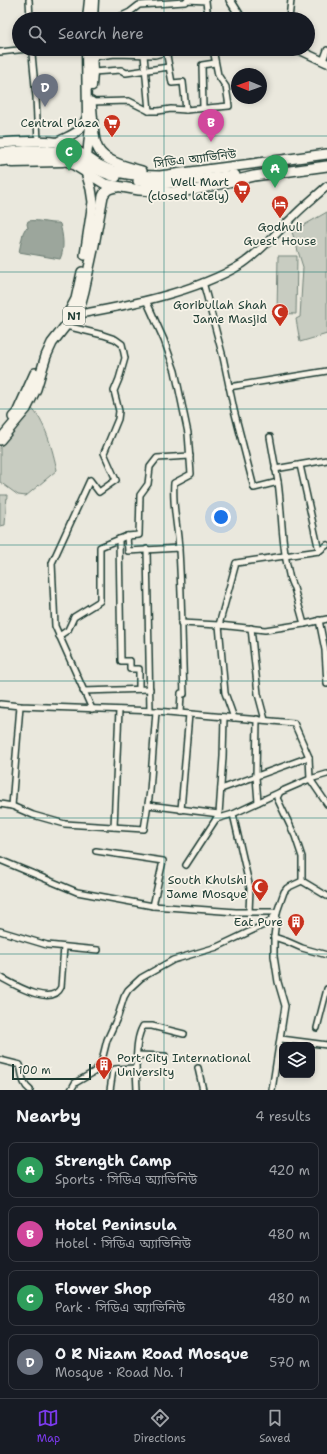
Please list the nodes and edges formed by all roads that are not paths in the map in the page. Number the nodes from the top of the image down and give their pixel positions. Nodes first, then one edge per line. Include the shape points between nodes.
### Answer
1 (29, 0) edge
2 (89, 0) edge
3 (94, 0) edge
4 (230, 0) edge
5 (291, 0) edge
6 (30, 12) edge
7 (88, 12) edge
8 (93, 12) edge
9 (130, 12) edge
10 (207, 12) edge
11 (236, 12) edge
12 (290, 12) edge
13 (327, 50) edge
14 (12, 51) edge
15 (0, 52) edge
16 (32, 56) edge
17 (86, 56) edge
18 (92, 56) edge
19 (144, 56) edge
20 (167, 56) edge
21 (214, 56) edge
22 (312, 56) edge
23 (325, 62) edge
24 (215, 63) junction
25 (169, 67) junction
26 (146, 69) junction
27 (93, 72) junction
28 (91, 102) junction
29 (203, 108) junction
30 (186, 110) junction
31 (149, 111) junction
32 (38, 142) junction
33 (57, 142) junction
34 (0, 144) edge
35 (327, 151) edge
36 (0, 153) edge
37 (298, 154) dead end
38 (327, 156) edge
39 (87, 157) junction
40 (327, 160) edge
41 (0, 161) edge
42 (69, 162) junction
43 (0, 165) edge
44 (327, 166) edge
45 (86, 172) junction
46 (160, 176) junction
47 (327, 186) edge
48 (122, 187) junction
49 (203, 282) junction
50 (146, 300) junction
51 (74, 315) junction
52 (66, 326) junction
53 (327, 371) edge
54 (229, 387) junction
55 (0, 434) edge
56 (270, 437) dead end
57 (0, 440) edge
58 (190, 456) junction
59 (327, 460) edge
60 (300, 465) junction
61 (275, 469) junction
62 (278, 482) junction
63 (127, 536) junction
64 (118, 539) junction
65 (327, 545) edge
66 (179, 548) junction
67 (147, 549) junction
68 (319, 551) junction
69 (285, 557) junction
70 (327, 619) edge
71 (319, 620) junction
72 (181, 623) junction
73 (304, 624) junction
74 (219, 625) junction
75 (251, 628) junction
76 (59, 636) junction
77 (327, 684) edge
78 (139, 689) junction
79 (150, 689) junction
80 (83, 690) junction
81 (0, 704) edge
82 (20, 706) junction
83 (92, 709) junction
84 (119, 710) junction
85 (153, 711) junction
86 (180, 713) junction
87 (189, 714) junction
88 (224, 717) junction
89 (234, 718) junction
90 (257, 719) junction
91 (265, 720) junction
92 (309, 757) junction
93 (327, 774) edge
94 (256, 777) junction
95 (310, 779) junction
96 (221, 789) junction
97 (280, 792) junction
98 (258, 802) junction
99 (0, 804) edge
100 (327, 804) edge
101 (148, 805) junction
102 (12, 806) junction
103 (181, 810) junction
104 (220, 814) junction
105 (233, 814) junction
106 (216, 819) junction
107 (114, 827) junction
108 (96, 851) dead end
109 (0, 860) edge
110 (186, 865) dead end
111 (302, 881) junction
112 (327, 896) edge
113 (153, 906) junction
114 (249, 912) junction
115 (278, 912) junction
116 (0, 931) edge
117 (274, 937) junction
118 (64, 947) junction
119 (98, 950) dead end
120 (327, 955) edge
121 (0, 977) edge
122 (327, 989) edge
123 (317, 1028) dead end
124 (184, 1034) dead end
125 (281, 1039) junction
126 (327, 1045) edge
127 (137, 1055) junction
128 (165, 1056) dead end
129 (0, 1060) edge
130 (136, 1068) junction
131 (198, 1068) dead end
132 (30, 1090) edge
133 (71, 1090) edge
134 (110, 1090) edge
135 (137, 1090) edge
136 (203, 1090) edge
137 (272, 1090) edge

1 - 6 street
2 - 7 main road
3 - 8 main road
4 - 11 street
5 - 12 street
9 - 10 street via 139,5 187,0 206,1
13 - 23 street
14 - 15 street
16 - 32 street
17 - 33 main road via 86,121 79,131
18 - 27 main road
19 - 26 street
20 - 25 street
21 - 24 street
22 - 23 street
24 - 29 street via 202,65
24 - 29 street via 218,75 226,87 230,106
25 - 26 street
25 - 30 street via 172,83 184,82
26 - 27 street
26 - 31 street
27 - 28 main road
28 - 31 street via 129,101
28 - 39 main road
28 - 46 highway via 96,146 101,155 118,164
29 - 30 street
30 - 31 street
32 - 33 highway, সিডিএ অ্যাভিনিউ
32 - 34 highway, সিডিএ অ্যাভিনিউ
33 - 39 highway, সিডিএ অ্যাভিনিউ
34 - 38 highway via 65,149 106,172 162,180
35 - 37 highway
36 - 40 highway via 48,150 65,154 104,174 161,184
38 - 46 highway, সিডিএ অ্যাভিনিউ
39 - 46 highway, সিডিএ অ্যাভিনিউ via 115,171 140,176
41 - 42 highway, N1 via 36,157
42 - 43 main road
42 - 45 highway, N1
44 - 48 highway, N1 via 254,176 194,190 165,192
45 - 48 highway, N1 via 105,184
45 - 55 highway, N1 via 93,202 88,245 76,299 65,319 46,341 17,413
47 - 49 street via 250,257 232,269
48 - 51 highway, N1 via 110,188 103,196 84,291 80,306
49 - 50 street
49 - 54 street
50 - 51 street via 118,308
50 - 58 street via 175,371 188,433
51 - 52 highway, N1
52 - 57 highway, N1 via 52,343 26,409
52 - 76 street via 115,339 122,344 125,358 114,391 118,419 104,453 116,480 98,492 90,480 52,563 54,624
53 - 54 street
54 - 62 street via 254,488
56 - 61 street
58 - 63 street via 157,458 150,467 148,484 140,494 139,535
58 - 66 street via 192,474 174,483 173,507
59 - 60 street
60 - 61 street
60 - 68 street
61 - 62 street
62 - 69 street
63 - 64 street
63 - 67 street via 128,551
64 - 76 street via 100,547 100,601 74,616 68,630
64 - 78 street via 121,661 130,661 130,669 139,669
65 - 68 street
66 - 67 street
66 - 72 street
67 - 79 street
68 - 69 street
69 - 73 street
69 - 74 street via 236,563
70 - 71 street
71 - 73 street
71 - 77 street via 325,650
72 - 74 street
72 - 86 street via 184,694 181,693
73 - 75 street via 264,630
74 - 75 street
74 - 89 street via 225,693
75 - 91 street via 258,694
76 - 80 street
78 - 79 street
78 - 80 street
79 - 85 street
80 - 83 street
81 - 82 street
82 - 83 street
82 - 102 street
83 - 84 street
84 - 85 street
84 - 107 street
85 - 86 street
85 - 101 street
86 - 87 street
87 - 88 street
87 - 103 street
88 - 89 street
88 - 96 street
89 - 90 street
90 - 91 street
90 - 94 street
91 - 92 street via 294,722
92 - 94 street
92 - 95 street
93 - 95 street
94 - 96 street
94 - 98 street
95 - 97 street
95 - 100 street
96 - 104 street
97 - 98 street
97 - 111 street via 277,798 302,857
98 - 105 street
99 - 102 street
101 - 103 street
101 - 107 street via 144,829
102 - 107 street via 65,824
103 - 104 street
104 - 106 street
105 - 106 street
105 - 114 street via 250,888
106 - 110 street
108 - 113 street via 163,861
109 - 113 street via 77,892
111 - 112 street
111 - 115 street via 287,888
113 - 114 street
114 - 115 street
115 - 117 street
115 - 133 street via 268,923 216,947 173,960 141,978 124,997 107,1040 101,1064 94,1072 75,1083
116 - 118 street via 47,945
117 - 120 street
117 - 125 street via 274,956 284,1006
118 - 119 street
118 - 121 street via 61,988 55,995 32,993
122 - 123 street
124 - 127 street via 143,1026 140,1030
125 - 126 street
125 - 137 street
127 - 128 street
127 - 130 street
129 - 132 street via 20,1065 22,1080
130 - 134 street via 115,1068
130 - 135 street
131 - 136 street

